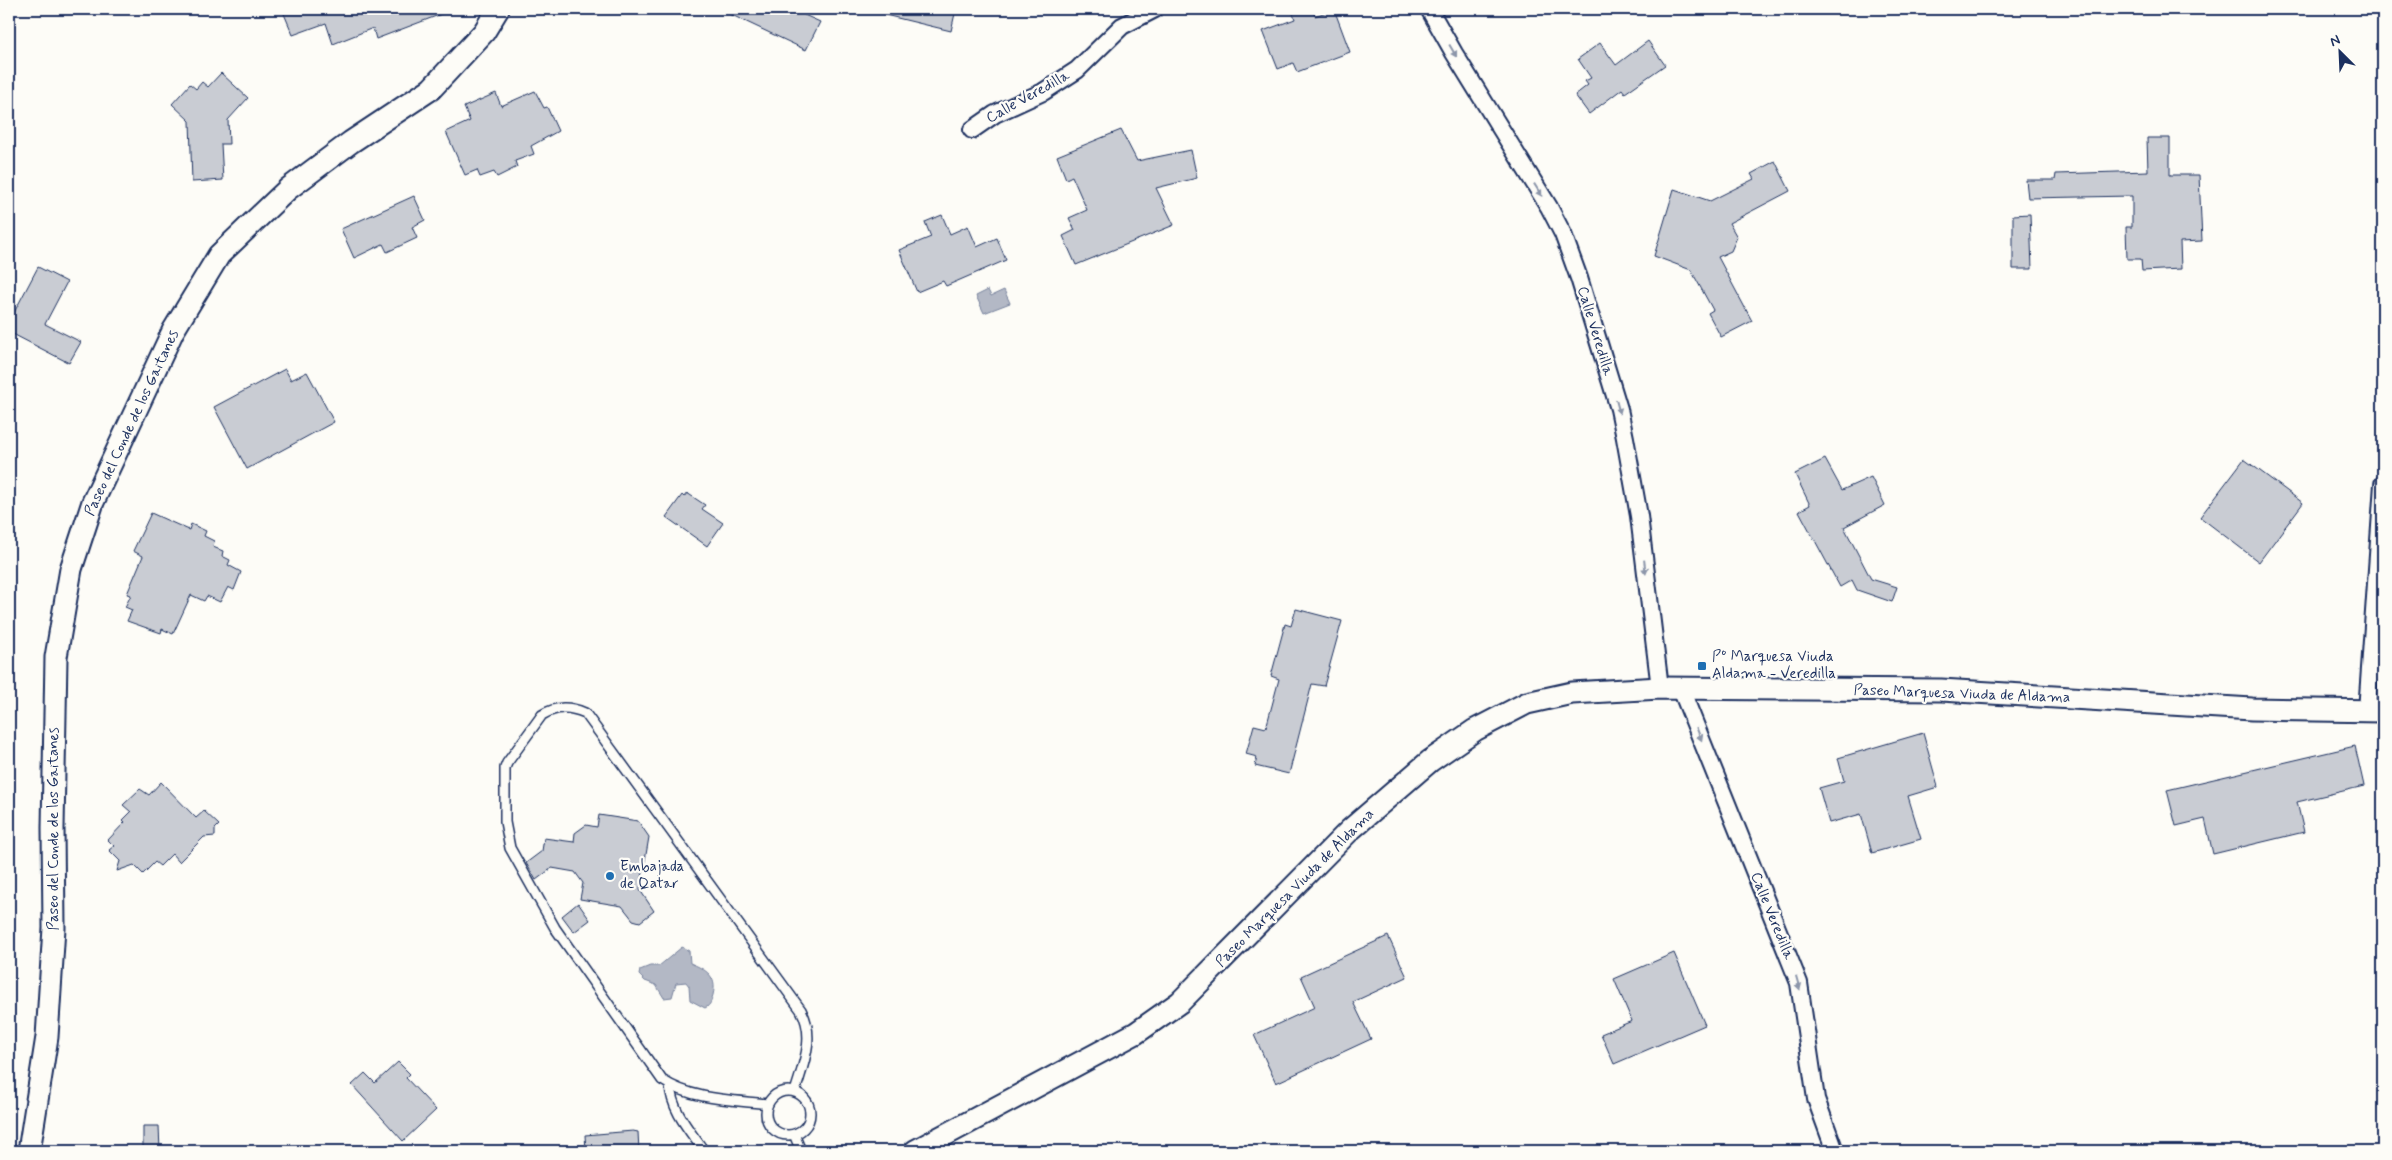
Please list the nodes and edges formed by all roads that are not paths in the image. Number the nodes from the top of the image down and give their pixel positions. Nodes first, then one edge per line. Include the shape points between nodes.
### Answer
1 (498, 9) edge
2 (1155, 9) edge
3 (1429, 9) edge
4 (972, 130) dead end
5 (2383, 484) edge
6 (1660, 688) junction
7 (1682, 688) junction
8 (2375, 711) edge
9 (670, 1085) junction
10 (795, 1092) junction
11 (768, 1104) junction
12 (794, 1134) junction
13 (28, 1151) edge
14 (704, 1151) edge
15 (801, 1151) edge
16 (915, 1151) edge
17 (1835, 1151) edge

1 - 13 street, Paseo del Conde de los Gaitanes via 484,32 432,89 351,142 288,189 219,255 173,331 93,502 71,569 56,657 48,1037
2 - 4 street, Calle Veredilla via 1122,26 1077,70
3 -> 6 street, Calle Veredilla via 1549,207 1579,278 1626,438
5 - 8 street
6 - 7 street, Paseo Marquesa Viuda de Aldama
6 - 16 street, Paseo Marquesa Viuda de Aldama via 1572,693 1527,704 1475,730 1430,761 1350,830 1180,1002 1136,1033
7 - 8 street, Paseo Marquesa Viuda de Aldama via 1941,690 2252,709
7 -> 17 street, Calle Veredilla via 1799,983 1816,1099
9 - 10 lane via 651,1067 555,928 510,848 505,822 505,768 542,715 550,710 574,708 585,713 801,1010 806,1020 808,1044
9 - 11 lane via 710,1098
9 - 14 lane via 670,1095 681,1119
10 - 11 lane via 780,1093
10 - 12 lane via 803,1097 810,1114 808,1123
11 - 12 lane via 767,1120 771,1128 786,1135
12 - 15 lane

